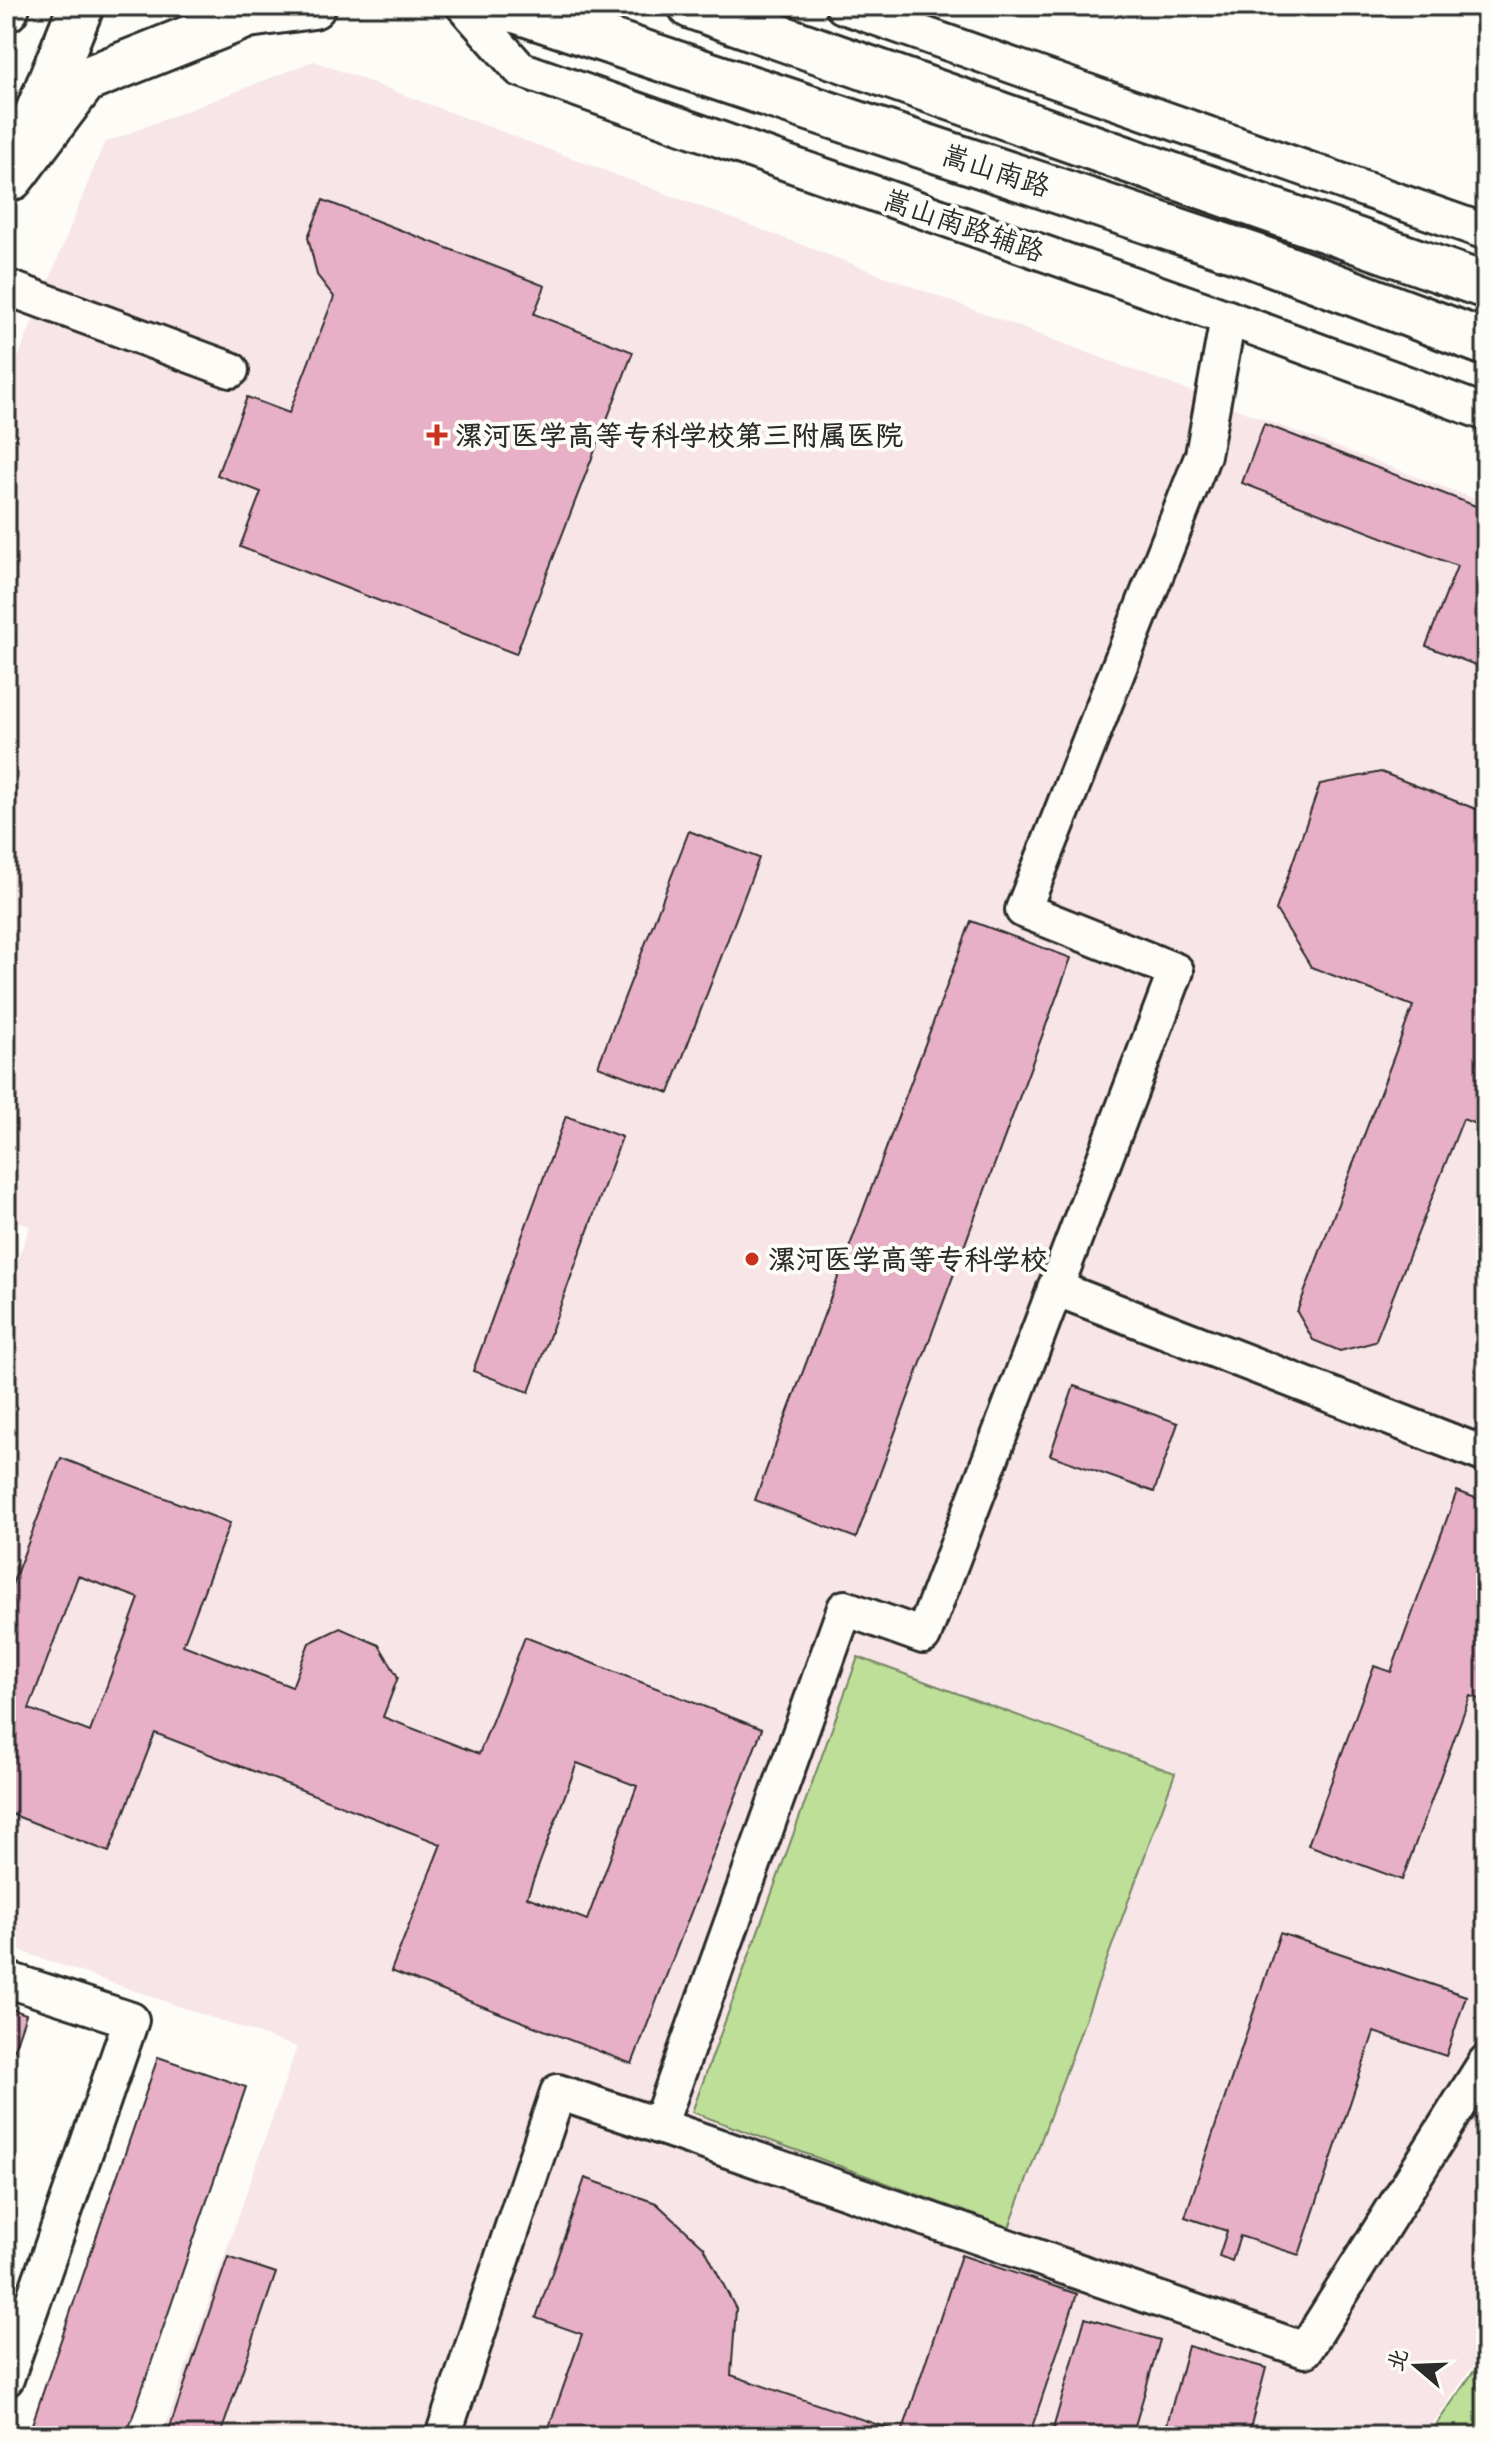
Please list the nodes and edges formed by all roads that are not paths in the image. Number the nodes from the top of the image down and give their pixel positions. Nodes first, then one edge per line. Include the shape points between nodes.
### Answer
1 (81, 6) edge
2 (313, 6) edge
3 (464, 6) edge
4 (503, 6) edge
5 (691, 6) edge
6 (843, 6) edge
7 (8, 184) edge
8 (1486, 232) edge
9 (1486, 286) edge
10 (6, 287) edge
11 (1228, 318) junction
12 (1486, 343) edge
13 (231, 370) dead end
14 (1486, 413) edge
15 (1055, 1288) junction
16 (1486, 1455) edge
17 (6, 1979) edge
18 (1486, 2062) edge
19 (659, 2126) junction
20 (6, 2379) edge
21 (443, 2436) edge

1 - 7 main road
2 - 7 main road via 248,15 85,80
3 - 11 street, 嵩山南路辅路 via 520,69
4 - 12 main road, 嵩山南路 via 1251,255
5 - 9 main road, 嵩山南路
6 - 8 street
10 - 13 street
11 - 14 street, 嵩山南路辅路
11 - 15 street via 1203,455 1023,910 1176,971
15 - 16 street
15 - 19 street via 923,1636 845,1608
17 - 20 street via 131,2020
18 - 19 street via 1305,2350
19 - 21 street via 558,2092

